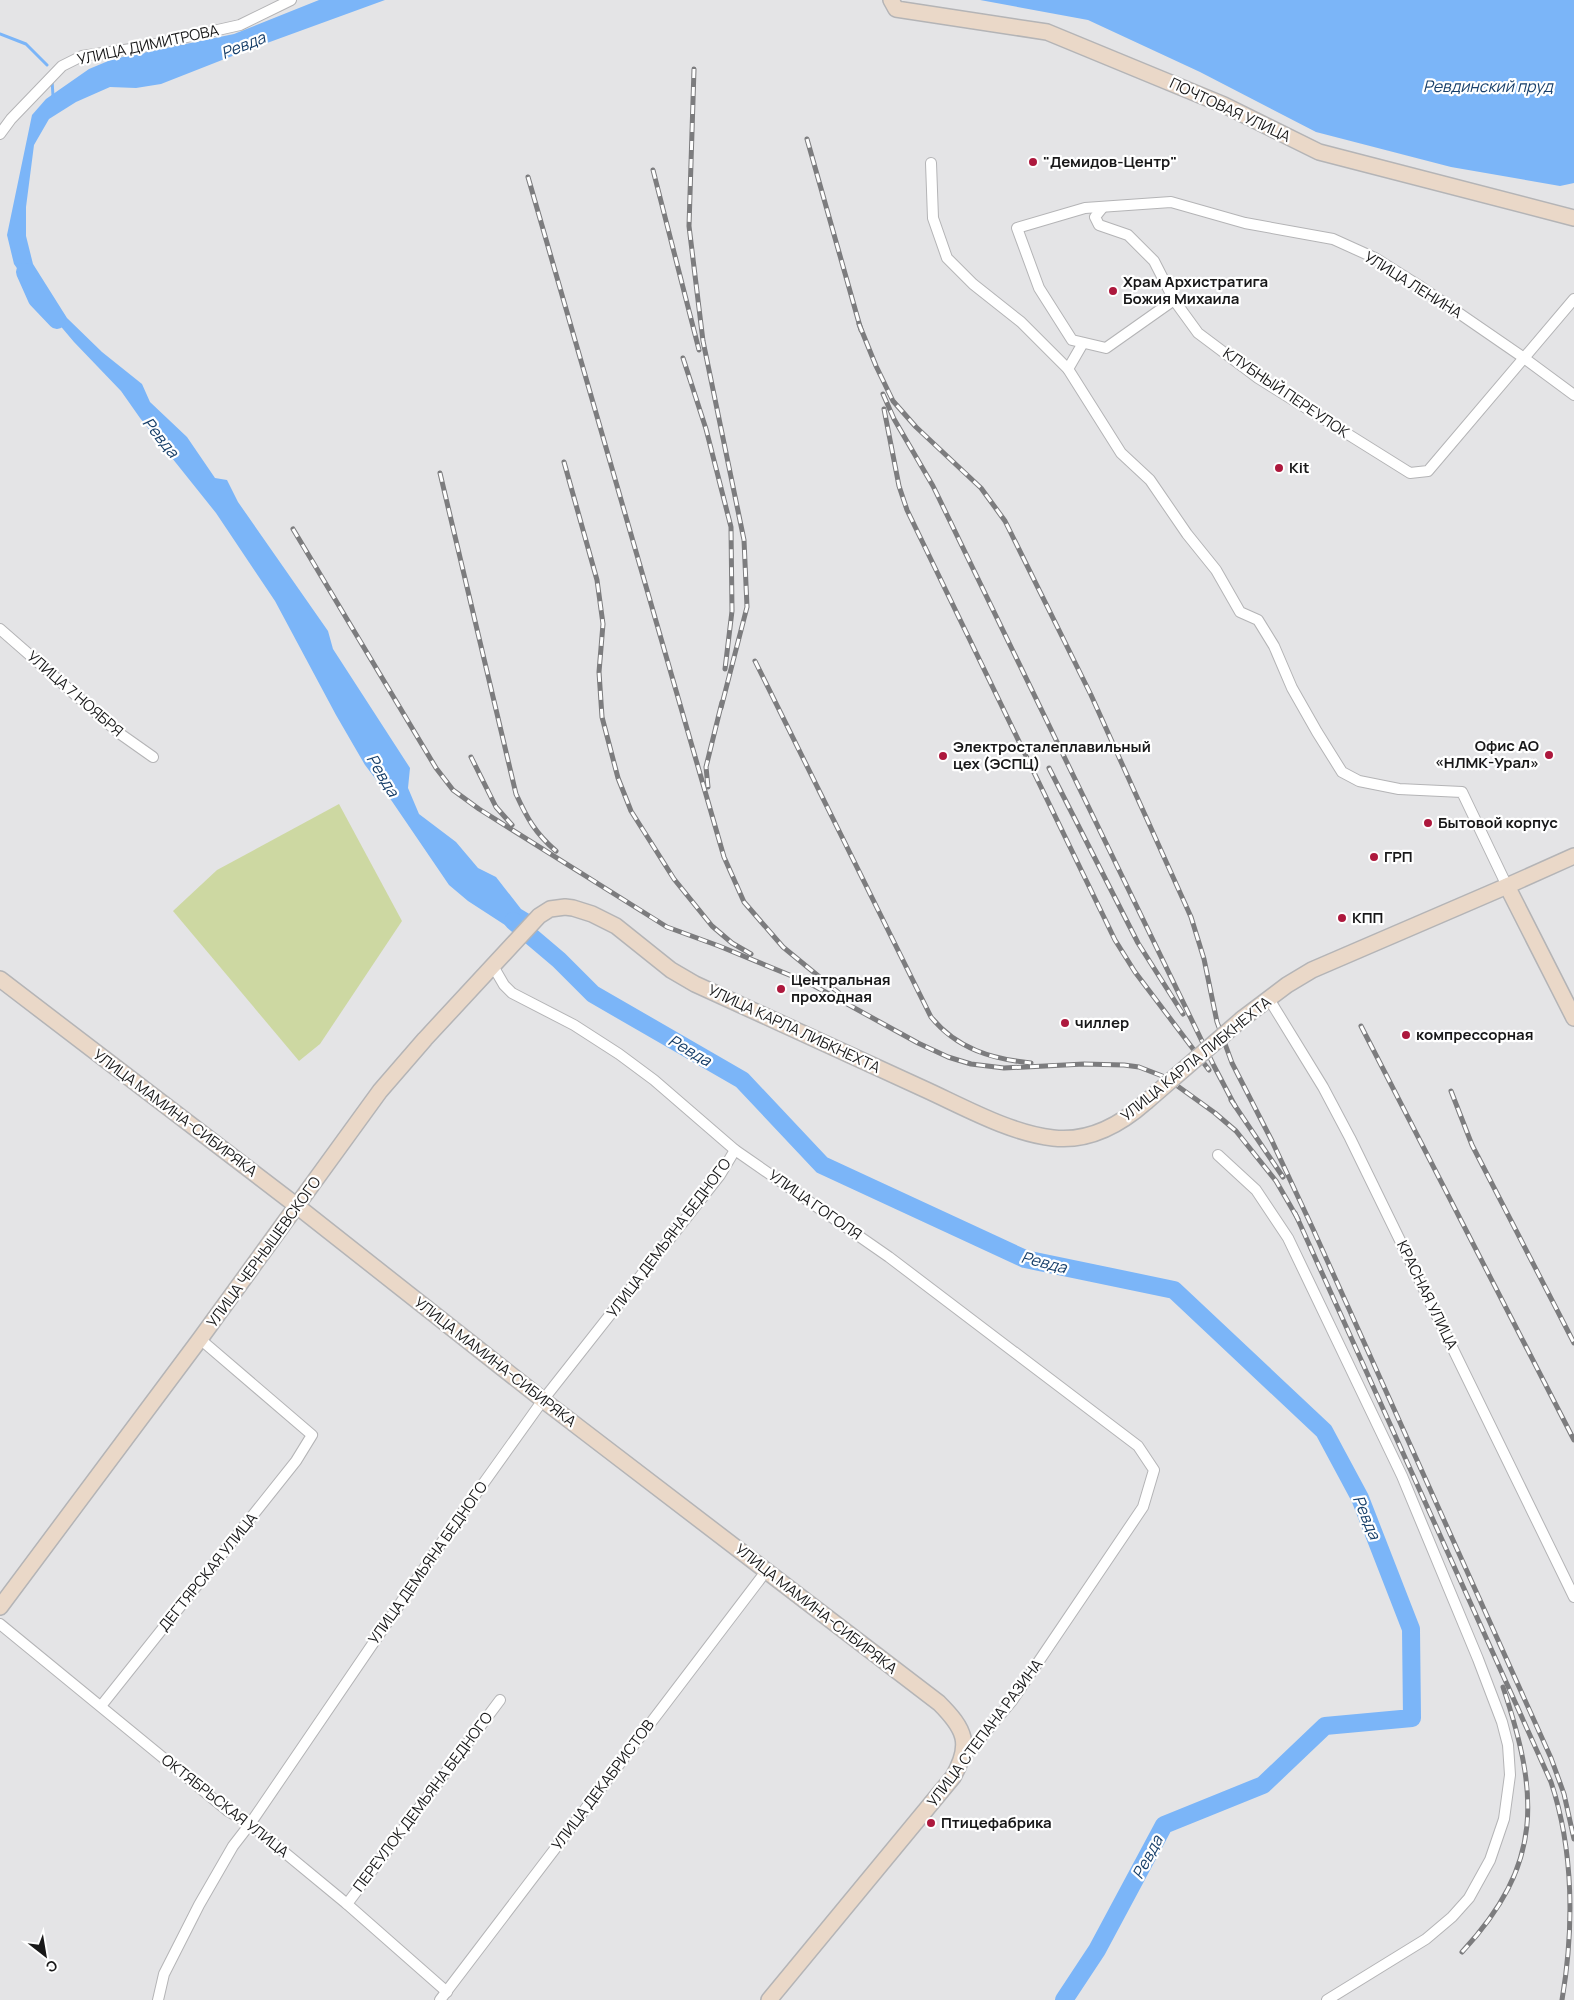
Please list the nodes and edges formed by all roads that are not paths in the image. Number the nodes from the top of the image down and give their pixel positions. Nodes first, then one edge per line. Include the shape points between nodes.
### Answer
1 (291, 0) edge
2 (891, 0) edge
3 (0, 134) edge
4 (931, 163) dead end
5 (1103, 207) junction
6 (1574, 218) edge
7 (1574, 299) edge
8 (1174, 300) junction
9 (1083, 343) junction
10 (1524, 358) junction
11 (1068, 369) junction
12 (1574, 395) edge
13 (0, 629) edge
14 (153, 756) dead end
15 (1574, 856) edge
16 (1507, 886) junction
17 (545, 911) joint
18 (498, 960) junction
19 (0, 979) edge
20 (1269, 999) junction
21 (1574, 1018) edge
22 (735, 1150) junction
23 (1218, 1155) dead end
24 (297, 1206) junction
25 (200, 1339) junction
26 (543, 1400) junction
27 (1138, 1446) joint
28 (766, 1570) junction
29 (1574, 1596) edge
30 (0, 1607) edge
31 (0, 1624) edge
32 (500, 1700) dead end
33 (101, 1706) junction
34 (962, 1760) junction
35 (250, 1824) junction
36 (347, 1904) junction
37 (443, 1996) edge
38 (158, 2000) edge
39 (769, 2000) edge
40 (1327, 2000) edge

1 - 3 street, УЛИЦА ДИМИТРОВА via 240,24 138,48 82,56 62,66
2 - 6 street, ПОЧТОВАЯ УЛИЦА via 896,9 1047,32 1224,105 1319,152
4 - 11 street via 933,218 948,258 973,284 1021,322
5 - 8 street, КЛУБНЫЙ ПЕРЕУЛОК via 1095,217 1099,225 1128,235 1154,261
5 - 9 street, УЛИЦА ЛЕНИНА via 1085,208 1017,228 1039,288 1072,340
5 - 10 street, УЛИЦА ЛЕНИНА via 1172,202 1245,223 1334,239 1375,258
7 - 10 street
8 - 9 street via 1106,348
8 - 10 street, КЛУБНЫЙ ПЕРЕУЛОК via 1198,333 1258,378 1410,473 1428,471
9 - 11 street
10 - 12 street, УЛИЦА ЛЕНИНА
11 - 16 street via 1121,453 1150,480 1216,570 1240,612 1258,620 1274,646 1292,688 1342,772 1359,781 1399,790 1462,792
13 - 14 street, УЛИЦА 7 НОЯБРЯ via 119,733
15 - 16 street, УЛИЦА КАРЛА ЛИБКНЕХТА
16 - 20 street, УЛИЦА КАРЛА ЛИБКНЕХТА via 1312,970
16 - 21 street
17 - 18 street, УЛИЦА ЧЕРНЫШЕВСКОГО
17 - 20 street, УЛИЦА КАРЛА ЛИБКНЕХТА, bridge via 573,908 604,920 695,984 962,1106 1026,1132 1054,1138 1080,1137 1116,1124
18 - 22 street, УЛИЦА ГОГОЛЯ via 504,985 512,993 619,1054
18 - 24 street, УЛИЦА ЧЕРНЫШЕВСКОГО via 380,1091
19 - 24 street, УЛИЦА МАМИНА-СИБИРЯКА
20 - 29 street, КРАСНАЯ УЛИЦА via 1337,1112
22 - 26 street, УЛИЦА ДЕМЬЯНА БЕДНОГО via 720,1175
22 - 27 street, УЛИЦА ГОГОЛЯ via 889,1257
23 - 40 street via 1256,1190 1288,1238 1402,1476 1478,1659 1508,1745 1510,1775 1504,1819 1490,1860 1469,1898 1426,1939
24 - 25 street, УЛИЦА ЧЕРНЫШЕВСКОГО
24 - 26 street, УЛИЦА МАМИНА-СИБИРЯКА
25 - 30 street, УЛИЦА ЧЕРНЫШЕВСКОГО
25 - 33 street, ДЕГТЯРСКАЯ УЛИЦА via 312,1435 296,1461
26 - 28 street, УЛИЦА МАМИНА-СИБИРЯКА
26 - 35 street, УЛИЦА ДЕМЬЯНА БЕДНОГО via 450,1530
27 - 34 street, УЛИЦА СТЕПАНА РАЗИНА via 1154,1470 1143,1507 1012,1701
28 - 34 street, УЛИЦА МАМИНА-СИБИРЯКА via 954,1718 964,1742
28 - 37 street, УЛИЦА ДЕКАБРИСТОВ
31 - 33 street, ОКТЯБРЬСКАЯ УЛИЦА
32 - 36 street, ПЕРЕУЛОК ДЕМЬЯНА БЕДНОГО
33 - 35 street, ОКТЯБРЬСКАЯ УЛИЦА via 228,1811
34 - 39 street, УЛИЦА СТЕПАНА РАЗИНА via 944,1789
35 - 36 street, ОКТЯБРЬСКАЯ УЛИЦА
35 - 38 street, УЛИЦА ДЕМЬЯНА БЕДНОГО via 198,1905 164,1974
36 - 37 street, ОКТЯБРЬСКАЯ УЛИЦА

